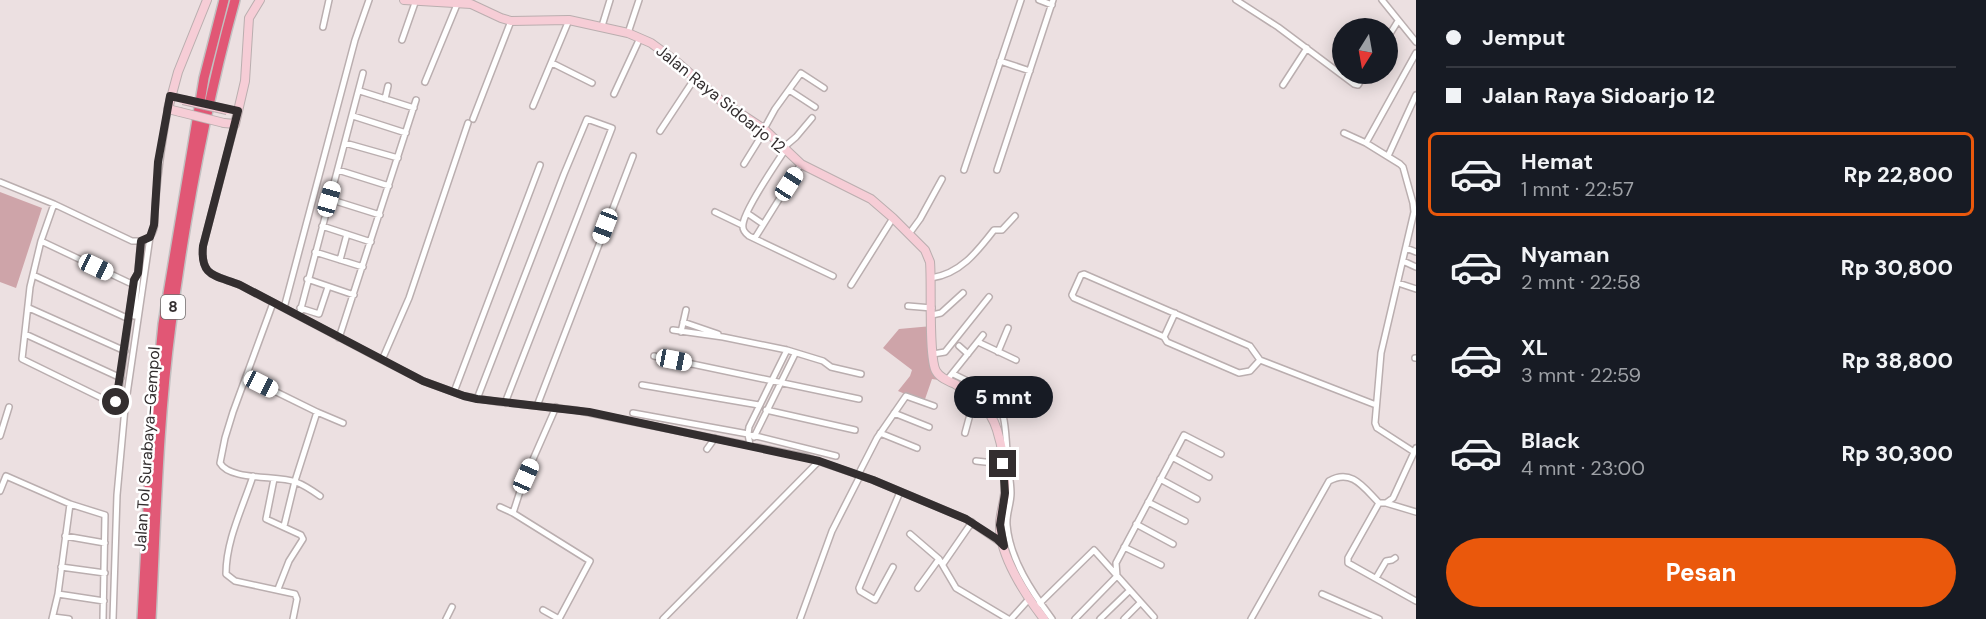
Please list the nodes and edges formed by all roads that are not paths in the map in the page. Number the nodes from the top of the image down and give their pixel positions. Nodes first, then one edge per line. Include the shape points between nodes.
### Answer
1 (207, 0) edge
2 (224, 0) edge
3 (235, 0) edge
4 (260, 0) edge
5 (329, 0) edge
6 (369, 0) edge
7 (404, 0) edge
8 (416, 0) edge
9 (610, 0) edge
10 (639, 0) edge
11 (1021, 0) edge
12 (1039, 0) edge
13 (1236, 0) edge
14 (1383, 1) edge
15 (458, 2) junction
16 (1053, 2) edge
17 (1396, 18) edge
18 (570, 20) junction
19 (511, 21) junction
20 (1398, 21) edge
21 (603, 22) junction
22 (323, 27) dead end
23 (628, 33) junction
24 (640, 38) junction
25 (402, 40) dead end
26 (1416, 42) edge
27 (1306, 48) junction
28 (1416, 53) edge
29 (1000, 61) junction
30 (552, 63) junction
31 (1332, 68) edge
32 (1030, 71) junction
33 (363, 74) dead end
34 (695, 78) junction
35 (425, 82) dead end
36 (592, 83) dead end
37 (1283, 85) dead end
38 (388, 86) dead end
39 (824, 88) dead end
40 (789, 90) junction
41 (360, 91) junction
42 (614, 94) dead end
43 (1416, 95) edge
44 (170, 96) junction
45 (385, 99) junction
46 (416, 100) dead end
47 (533, 105) dead end
48 (815, 107) dead end
49 (414, 108) junction
50 (168, 109) junction
51 (238, 111) junction
52 (353, 116) junction
53 (812, 118) dead end
54 (235, 124) junction
55 (765, 127) junction
56 (660, 131) dead end
57 (406, 133) junction
58 (1344, 133) dead end
59 (345, 143) junction
60 (1366, 143) junction
61 (785, 147) junction
62 (633, 156) dead end
63 (1388, 156) junction
64 (398, 158) junction
65 (744, 164) dead end
66 (801, 164) junction
67 (540, 165) dead end
68 (338, 170) junction
69 (964, 170) dead end
70 (997, 170) dead end
71 (942, 179) dead end
72 (0, 182) edge
73 (389, 186) junction
74 (329, 199) junction
75 (54, 204) junction
76 (715, 212) dead end
77 (747, 213) junction
78 (380, 215) junction
79 (1015, 216) dead end
80 (893, 218) junction
81 (763, 224) junction
82 (742, 225) junction
83 (322, 226) junction
84 (1414, 226) edge
85 (911, 231) junction
86 (347, 234) junction
87 (150, 237) junction
88 (755, 238) junction
89 (41, 241) junction
90 (141, 241) junction
91 (371, 242) junction
92 (1406, 248) junction
93 (315, 252) junction
94 (1416, 252) edge
95 (339, 260) junction
96 (1403, 261) junction
97 (363, 267) junction
98 (1416, 267) edge
99 (33, 275) junction
100 (833, 276) dead end
101 (934, 278) junction
102 (307, 279) junction
103 (1398, 283) junction
104 (851, 285) dead end
105 (135, 286) junction
106 (328, 287) junction
107 (1416, 289) edge
108 (963, 293) dead end
109 (354, 295) junction
110 (989, 297) dead end
111 (273, 303) junction
112 (908, 306) dead end
113 (29, 308) junction
114 (284, 308) junction
115 (300, 308) junction
116 (686, 310) dead end
117 (934, 313) junction
118 (1174, 313) junction
119 (298, 316) junction
120 (131, 320) junction
121 (683, 322) junction
122 (1008, 328) dead end
123 (673, 330) dead end
124 (681, 332) junction
125 (25, 334) junction
126 (983, 335) dead end
127 (723, 337) junction
128 (1164, 337) junction
129 (339, 338) junction
130 (978, 342) junction
131 (959, 346) dead end
132 (787, 350) junction
133 (126, 352) junction
134 (998, 352) junction
135 (795, 354) junction
136 (936, 354) junction
137 (968, 354) junction
138 (654, 356) dead end
139 (382, 360) junction
140 (1016, 360) dead end
141 (1260, 360) junction
142 (861, 374) dead end
143 (246, 377) junction
144 (950, 377) junction
145 (123, 379) junction
146 (773, 380) junction
147 (781, 382) junction
148 (642, 385) dead end
149 (454, 392) junction
150 (975, 396) junction
151 (477, 399) junction
152 (859, 399) dead end
153 (505, 403) junction
154 (759, 405) junction
155 (1376, 405) junction
156 (537, 406) junction
157 (934, 406) dead end
158 (9, 407) dead end
159 (556, 407) junction
160 (766, 410) junction
161 (317, 412) junction
162 (633, 413) dead end
163 (894, 413) junction
164 (343, 423) dead end
165 (929, 428) dead end
166 (855, 430) dead end
167 (880, 433) junction
168 (965, 433) dead end
169 (0, 436) edge
170 (716, 438) junction
171 (751, 439) junction
172 (917, 448) dead end
173 (707, 449) dead end
174 (1415, 450) edge
175 (1221, 454) dead end
176 (836, 456) dead end
177 (1172, 457) junction
178 (976, 460) dead end
179 (819, 461) junction
180 (1003, 464) junction
181 (859, 475) junction
182 (254, 476) junction
183 (1209, 477) dead end
184 (274, 479) junction
185 (1160, 479) junction
186 (295, 481) junction
187 (0, 491) edge
188 (900, 492) junction
189 (320, 496) dead end
190 (1197, 499) dead end
191 (1148, 502) junction
192 (1379, 503) junction
193 (1386, 503) junction
194 (70, 504) junction
195 (1006, 506) junction
196 (500, 507) dead end
197 (1416, 512) edge
198 (513, 513) junction
199 (1185, 521) dead end
200 (972, 522) junction
201 (1136, 524) junction
202 (284, 526) junction
203 (910, 534) dead end
204 (65, 536) junction
205 (105, 543) junction
206 (1173, 544) dead end
207 (1004, 546) junction
208 (1124, 547) junction
209 (1395, 558) dead end
210 (939, 559) junction
211 (943, 564) junction
212 (1161, 566) dead end
213 (61, 567) junction
214 (893, 567) dead end
215 (105, 573) junction
216 (1117, 576) junction
217 (1376, 578) junction
218 (918, 588) dead end
219 (278, 589) junction
220 (1130, 591) junction
221 (57, 594) junction
222 (1322, 594) dead end
223 (1029, 599) junction
224 (104, 601) junction
225 (1416, 601) edge
226 (1140, 603) junction
227 (1038, 605) junction
228 (453, 607) dead end
229 (543, 610) dead end
230 (1154, 617) dead end
231 (52, 618) edge
232 (69, 619) edge
233 (103, 619) edge
234 (113, 619) edge
235 (142, 619) edge
236 (151, 619) edge
237 (293, 619) edge
238 (446, 619) edge
239 (559, 619) edge
240 (663, 619) edge
241 (800, 619) edge
242 (1009, 619) edge
243 (1044, 619) edge
244 (1052, 619) edge
245 (1075, 619) edge
246 (1100, 619) edge
247 (1124, 619) edge
248 (1251, 619) edge
249 (1377, 619) edge

1 - 44 main road
2 - 235 highway, Jalan Tol Surabaya–Gempol / 8 via 204,78 163,324 152,434
3 - 236 highway, Jalan Tol Surabaya–Gempol / 8 via 200,145 171,325 160,435
4 - 51 main road via 248,24 245,81
5 - 22 street
6 - 114 street
7 - 8 main road, Jalan Raya Sidoarjo 12
8 - 15 main road, Jalan Raya Sidoarjo 12
8 - 25 street
9 - 21 street
10 - 23 street
11 - 29 street
12 - 16 street
13 - 27 street
14 - 17 street
15 - 19 main road, Jalan Raya Sidoarjo 12
15 - 35 street
16 - 32 street
18 - 19 main road, Jalan Raya Sidoarjo 12
18 - 21 main road, Jalan Raya Sidoarjo 12
18 - 30 street
19 - 139 street via 409,298
20 - 26 street
21 - 23 main road, Jalan Raya Sidoarjo 12
23 - 24 main road, Jalan Raya Sidoarjo 12
24 - 34 main road, Jalan Raya Sidoarjo 12 via 662,50
24 - 42 street
27 - 31 street
27 - 37 street
28 - 60 street
29 - 32 street
29 - 69 street
30 - 36 street
30 - 47 street
32 - 70 street
33 - 41 street
34 - 55 main road, Jalan Raya Sidoarjo 12 via 720,100
34 - 56 street
38 - 45 street
39 - 40 street via 802,73
40 - 48 street
40 - 55 street
41 - 45 street
41 - 52 street
43 - 63 street
44 - 50 main road
44 - 51 main road, bridge
45 - 49 street
46 - 49 street
49 - 57 street
50 - 54 main road, bridge
50 - 87 street
51 - 54 main road
52 - 57 street
52 - 59 street
53 - 61 street
54 - 111 street via 208,225 203,265 210,273
55 - 61 main road, Jalan Raya Sidoarjo 12
55 - 65 street
57 - 64 street
58 - 60 street
59 - 64 street
59 - 68 street
60 - 63 street
61 - 66 main road, Jalan Raya Sidoarjo 12
61 - 77 street
62 - 156 street
63 - 84 street via 1403,167 1413,203
64 - 73 street
66 - 80 main road, Jalan Raya Sidoarjo 12 via 871,199
66 - 81 street
67 - 149 street
68 - 73 street
68 - 74 street
71 - 85 street
72 - 75 street
73 - 78 street
74 - 78 street
74 - 83 street
75 - 89 street
75 - 90 street via 127,239
76 - 82 street
77 - 81 street
77 - 82 street
78 - 91 street
79 - 101 street via 1002,230 994,230 964,263 949,274
80 - 85 main road, Jalan Raya Sidoarjo 12
80 - 104 street
81 - 88 street
82 - 88 street
83 - 86 street
83 - 93 street
84 - 92 street
85 - 101 main road, Jalan Raya Sidoarjo 12 via 927,253
86 - 91 street
86 - 95 street
87 - 90 street
87 - 234 street via 125,408 117,495
88 - 100 street
89 - 99 street
89 - 105 street
90 - 105 street
91 - 97 street
92 - 94 street
92 - 96 street
93 - 95 street
93 - 102 street
95 - 97 street
96 - 98 street
96 - 103 street
97 - 109 street
99 - 113 street
99 - 120 street
101 - 117 main road, Jalan Raya Sidoarjo 12
102 - 106 street
102 - 115 street
103 - 107 street
103 - 155 street via 1381,353
105 - 120 street
106 - 109 street
106 - 115 street via 319,314
108 - 117 street
109 - 129 street
110 - 136 street via 945,352
111 - 114 street
111 - 143 street
112 - 117 street
113 - 125 street
113 - 133 street
114 - 119 street
115 - 119 street
116 - 121 street
117 - 136 main road, Jalan Raya Sidoarjo 12
118 - 128 street
118 - 128 street via 1084,274 1072,295
118 - 141 street via 1250,346
119 - 129 street
120 - 133 street
121 - 124 street
121 - 127 street
122 - 134 street
123 - 124 street
124 - 127 street
125 - 145 street
125 - 145 street via 22,359 118,406 122,403
126 - 130 street
127 - 132 street
128 - 141 street via 1167,342 1239,373 1250,371
129 - 139 street
130 - 134 street
130 - 137 street
131 - 137 street
132 - 135 street
132 - 146 street
133 - 145 street
134 - 140 street
135 - 142 street
135 - 147 street
136 - 144 main road, Jalan Raya Sidoarjo 12 via 937,372
137 - 144 street
138 - 146 street
139 - 149 street
141 - 155 street
143 - 161 street
143 - 182 street via 220,463 229,471
144 - 150 main road, Jalan Raya Sidoarjo 12
144 - 195 street via 987,391 1001,408 1011,491
146 - 147 street
146 - 154 street
147 - 152 street
147 - 160 street
148 - 154 street
149 - 151 street
150 - 168 street
150 - 180 main road, Jalan Raya Sidoarjo 12 via 996,426
151 - 153 street
151 - 153 street via 587,119 612,128
153 - 156 street
154 - 171 street via 752,420
155 - 174 street via 1377,428
156 - 159 street
157 - 163 street via 906,396
158 - 169 street
159 - 170 street
159 - 198 street
160 - 166 street
160 - 171 street
161 - 164 street
161 - 186 street
162 - 171 street
163 - 165 street
163 - 167 street
167 - 172 street
167 - 181 street
170 - 171 street
170 - 173 street
171 - 176 street
171 - 179 street
174 - 193 street via 1393,498
175 - 177 street via 1184,435
177 - 183 street
177 - 185 street
178 - 180 street
179 - 181 street
179 - 240 street
180 - 195 main road, Jalan Raya Sidoarjo 12
181 - 188 street
181 - 241 street via 832,531
182 - 184 street
182 - 219 street via 227,556 226,574 235,581
184 - 186 street
184 - 202 street via 266,517
185 - 190 street
185 - 191 street
186 - 189 street
186 - 202 street
187 - 194 street via 6,476
188 - 200 street
188 - 214 street via 859,590 875,600
191 - 199 street
191 - 201 street
192 - 193 street
192 - 217 street via 1347,561
192 - 248 street via 1354,478 1345,476 1329,481
193 - 197 street
194 - 204 street
194 - 205 street via 105,515
195 - 207 main road, Jalan Raya Sidoarjo 12 via 1000,525
195 - 227 street via 1014,554
196 - 198 street
198 - 239 street via 590,561
200 - 207 street
200 - 211 street
201 - 206 street
201 - 208 street
202 - 219 street via 303,539
203 - 210 street
204 - 205 street
204 - 213 street
205 - 215 street
207 - 223 main road, Jalan Raya Sidoarjo 12
208 - 212 street
208 - 216 street via 1116,563
209 - 217 street via 1386,561
210 - 211 street
210 - 218 street
211 - 242 street via 956,588
213 - 215 street
213 - 221 street
215 - 224 street
216 - 220 street
216 - 227 street via 1093,550
216 - 245 street
217 - 225 street
219 - 237 street via 297,596
220 - 226 street
220 - 246 street
221 - 224 street
221 - 231 street
222 - 249 street
223 - 227 main road, Jalan Raya Sidoarjo 12
223 - 242 street
224 - 233 street
226 - 230 street
226 - 247 street
227 - 243 main road, Jalan Raya Sidoarjo 12
227 - 244 street
228 - 238 street
229 - 239 street
231 - 232 street

